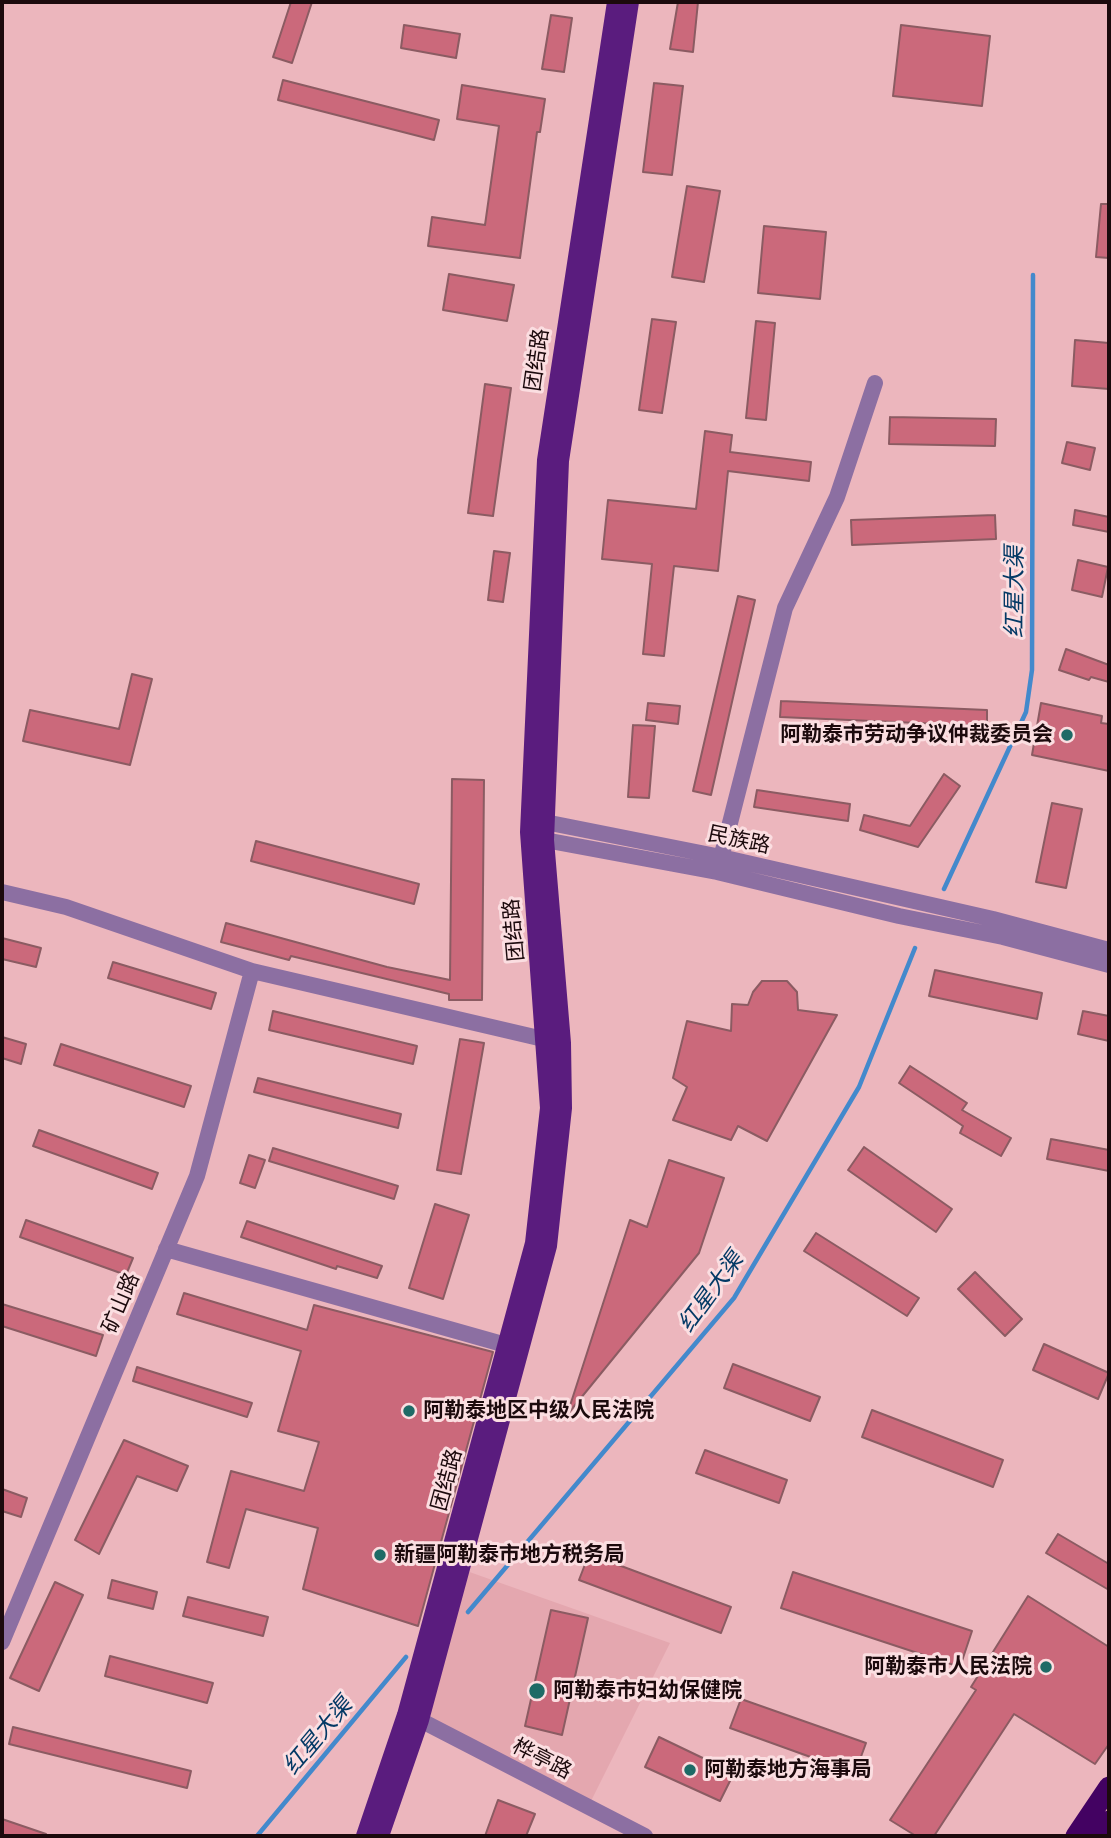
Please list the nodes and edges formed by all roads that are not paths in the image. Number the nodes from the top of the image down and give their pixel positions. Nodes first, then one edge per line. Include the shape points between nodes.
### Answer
1 (616, 2) edge
2 (630, 2) edge
3 (874, 383) dead end
4 (537, 830) junction
5 (719, 864) junction
6 (2, 892) edge
7 (954, 919) junction
8 (1109, 950) edge
9 (1109, 965) edge
10 (252, 971) junction
11 (554, 1041) junction
12 (166, 1249) junction
13 (506, 1345) junction
14 (2, 1642) edge
15 (429, 1658) junction
16 (420, 1720) junction
17 (1109, 1787) edge
18 (1109, 1821) edge
19 (365, 1836) edge
20 (380, 1836) edge
21 (645, 1836) edge
22 (1076, 1836) edge
23 (1099, 1836) edge

1 - 4 main road, 团结路 via 546,460
2 - 4 main road, 团结路 via 560,461
3 - 5 street via 837,497 785,608
4 - 5 street, 民族路
4 - 11 main road, 团结路
5 - 7 street, 民族路 via 931,922
5 - 7 street, 民族路 via 939,907
6 - 10 street via 66,907
7 - 8 street
7 - 9 street
10 - 11 street
10 - 12 street, 矿山路 via 197,1176
11 - 13 main road, 团结路 via 534,1243
11 - 15 main road, 团结路 via 564,1108 548,1246 444,1631
12 - 13 street
12 - 14 street, 矿山路
13 - 15 main road, 团结路
15 - 16 main road, 团结路
15 - 19 main road, 团结路 via 415,1685
16 - 20 main road, 团结路
16 - 21 street, 桦亭路
17 - 22 highway
18 - 23 highway

